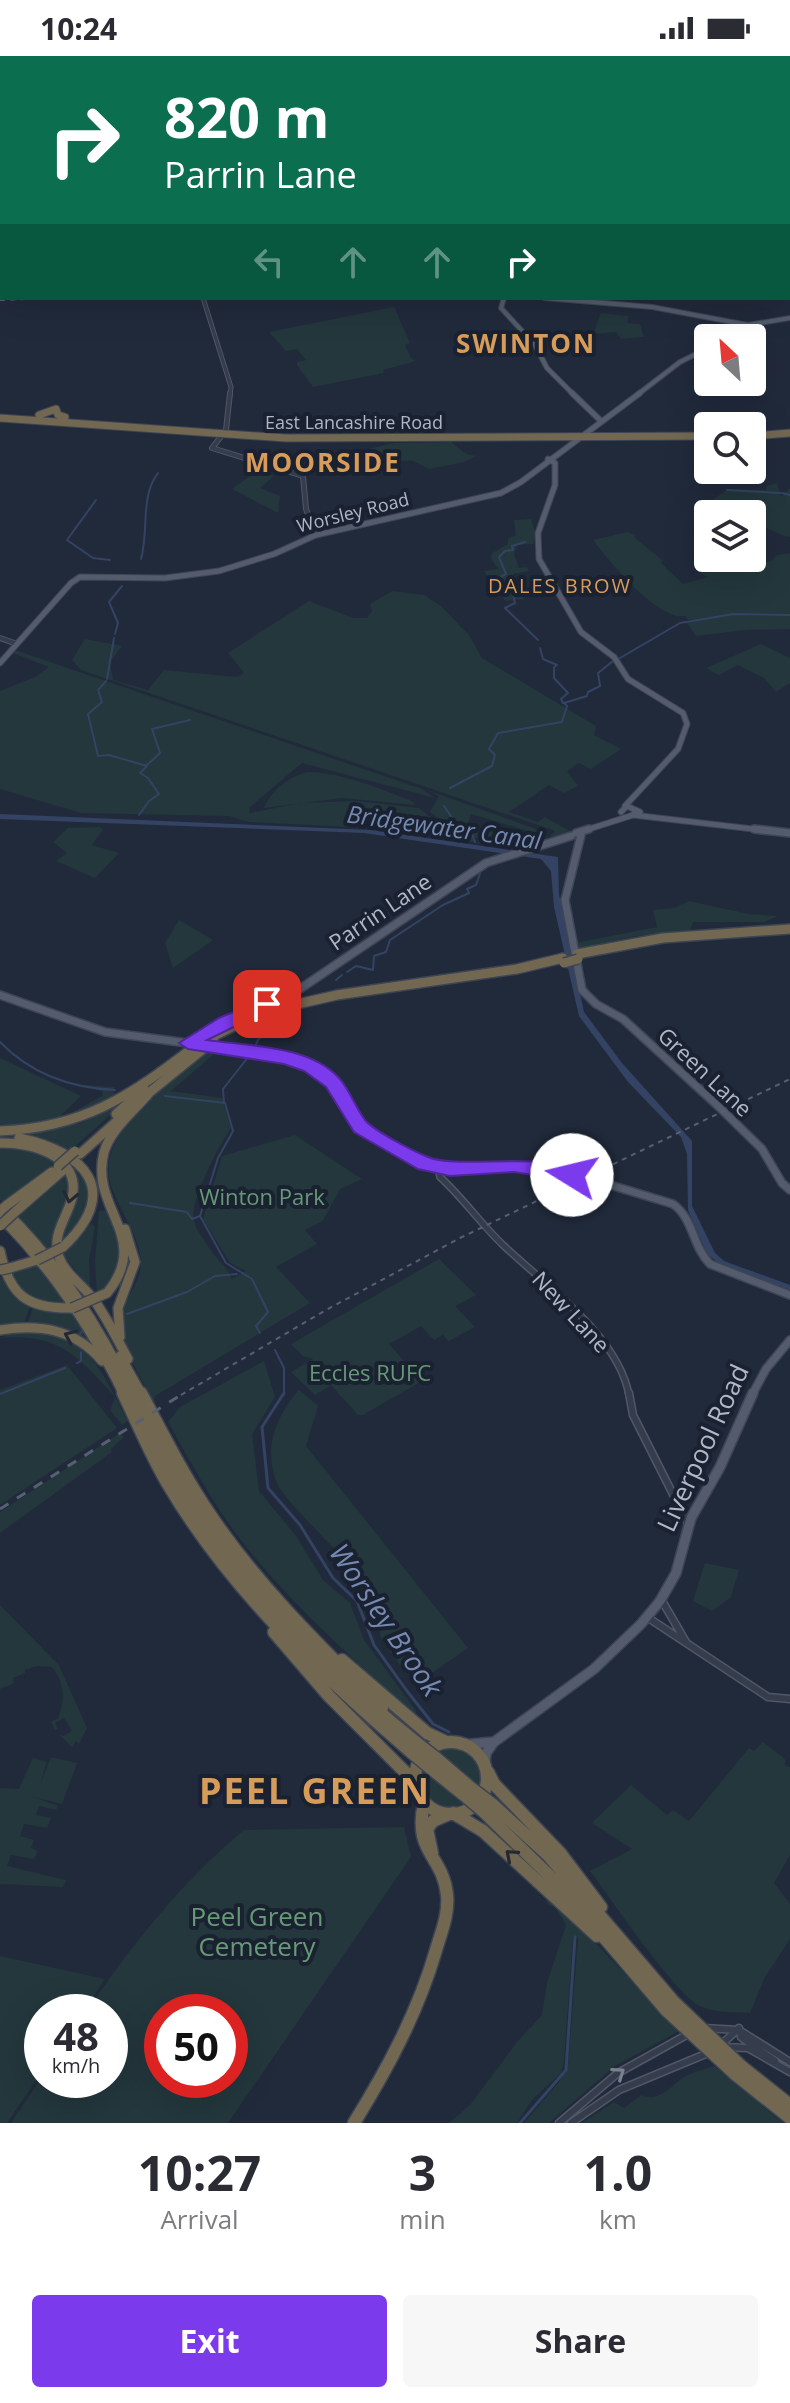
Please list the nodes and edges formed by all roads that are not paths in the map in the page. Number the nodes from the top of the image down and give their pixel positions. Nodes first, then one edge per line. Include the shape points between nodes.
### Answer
1 (204, 300) edge
2 (505, 300) edge
3 (570, 300) edge
4 (790, 318) edge
5 (740, 324) edge
6 (764, 324) edge
7 (694, 355) edge
8 (1, 420) edge
9 (601, 421) junction
10 (587, 431) junction
11 (790, 432) edge
12 (766, 434) edge
13 (221, 436) junction
14 (593, 437) junction
15 (694, 437) edge
16 (694, 438) edge
17 (576, 439) junction
18 (562, 444) junction
19 (548, 459) junction
20 (316, 535) junction
21 (0, 638) edge
22 (16, 645) junction
23 (0, 663) edge
24 (631, 798) junction
25 (623, 809) junction
26 (633, 812) junction
27 (616, 820) junction
28 (790, 833) edge
29 (576, 838) junction
30 (790, 931) edge
31 (0, 995) edge
32 (201, 1044) junction
33 (181, 1057) junction
34 (149, 1093) junction
35 (0, 1133) edge
36 (0, 1143) edge
37 (77, 1153) junction
38 (438, 1168) junction
39 (103, 1179) junction
40 (790, 1190) edge
41 (5, 1211) edge
42 (0, 1226) edge
43 (0, 1251) edge
44 (4, 1269) edge
45 (790, 1295) edge
46 (88, 1310) junction
47 (0, 1330) edge
48 (790, 1340) edge
49 (128, 1361) junction
50 (119, 1387) junction
51 (167, 1442) junction
52 (678, 1510) junction
53 (695, 1510) junction
54 (688, 1524) junction
55 (661, 1599) junction
56 (257, 1606) junction
57 (646, 1617) junction
58 (674, 1620) junction
59 (664, 1628) junction
60 (307, 1629) junction
61 (686, 1643) junction
62 (790, 1699) edge
63 (494, 1742) junction
64 (457, 1744) junction
65 (415, 1748) junction
66 (486, 1768) junction
67 (413, 1780) junction
68 (424, 1803) junction
69 (488, 1808) junction
70 (453, 1813) junction
71 (435, 1864) junction
72 (645, 1969) junction
73 (647, 1988) junction
74 (669, 2005) junction
75 (739, 2028) junction
76 (718, 2049) junction
77 (790, 2062) edge
78 (778, 2065) junction
79 (790, 2072) edge
80 (790, 2105) edge
81 (790, 2118) edge
82 (354, 2123) edge
83 (559, 2123) edge
84 (571, 2123) edge

1 - 13 street via 231,386
2 - 9 main road via 503,310 535,345 547,368
3 - 5 main road via 647,306
4 - 6 main road
7 - 9 main road
8 - 13 highway, East Lancashire Road
8 - 13 highway, East Lancashire Road
9 - 10 main road
10 - 14 highway
10 - 17 main road
11 - 12 highway
13 - 17 highway, East Lancashire Road
13 - 18 highway, East Lancashire Road
13 - 20 street via 213,448 303,476 306,509
14 - 15 highway, East Lancashire Road
14 - 17 highway, East Lancashire Road
16 - 17 highway, East Lancashire Road
17 - 18 highway, East Lancashire Road
18 - 19 main road, Worsley Road
19 - 20 main road, Worsley Road via 501,493
19 - 24 main road via 555,463 557,476 540,521 538,557 579,631 617,661 628,679 685,714 687,730 666,766
20 - 22 main road, Worsley Road via 219,571 76,579
21 - 22 street
22 - 23 main road, Worsley Road
24 - 25 main road
24 - 26 main road
25 - 26 main road
25 - 27 main road
26 - 27 main road
26 - 28 main road
27 - 29 main road
29 - 32 main road, Parrin Lane via 506,854 479,867 291,995 236,1016
29 - 40 main road, Green Lane via 565,900 583,992 623,1019 762,1149
30 - 32 highway, bridge via 684,938 578,956 480,983 310,1003
31 - 32 main road via 105,1032
32 - 33 highway
32 - 34 highway
32 - 38 main road via 311,1066 332,1082 360,1127
33 - 35 highway via 86,1118
33 - 37 highway
34 - 37 highway
34 - 39 highway via 108,1144
35 - 44 highway, bridge via 58,1147 79,1161 94,1194 91,1212 63,1247
36 -> 49 highway via 45,1150 69,1172 73,1193 57,1236 57,1252 96,1303
37 - 41 highway, bridge
38 - 45 main road via 514,1165 596,1179 653,1196 685,1213 710,1264
38 - 52 street, New Lane via 440,1177 502,1244 549,1284 607,1346 627,1382 633,1415
39 - 43 highway, bridge via 126,1258 122,1276 107,1293 72,1308 46,1307 21,1297 8,1282
39 - 49 highway via 135,1255 117,1316
41 - 42 highway, bridge
41 - 46 highway
41 - 50 highway via 62,1287
46 - 51 highway via 110,1338
46 - 65 highway via 177,1482 226,1554 305,1644
50 -> 47 highway via 96,1353 70,1334 35,1327
48 - 53 main road, Liverpool Road via 755,1386
49 - 51 highway
50 - 56 highway via 169,1485
51 - 60 highway via 222,1530
52 - 53 street
52 - 54 street, New Lane
53 - 54 main road, Liverpool Road
54 - 55 main road, Liverpool Road via 675,1576
55 - 57 main road, Liverpool Road
55 - 58 street
56 - 65 highway via 318,1670
56 - 67 highway via 322,1688
57 - 59 street
57 - 63 main road, Liverpool Road via 582,1678
58 - 59 street
58 - 61 street
59 - 61 street
60 - 64 highway via 432,1737
60 - 65 highway
61 - 62 street via 768,1697
63 - 64 main road
63 - 66 main road via 486,1753
64 - 66 highway via 475,1752
64 - 67 highway via 425,1753
65 - 69 highway, bridge
66 - 70 highway via 488,1785 480,1801
66 - 72 highway via 569,1864
67 - 68 highway
68 - 70 highway
68 - 71 highway via 420,1838
69 - 72 highway via 548,1855
69 - 73 highway
70 - 71 highway via 436,1818 427,1829
73 -> 70 highway via 554,1894
71 - 82 highway via 447,1900 434,1957 400,2048
72 - 74 highway
73 - 74 highway
74 - 80 highway, bridge
74 - 81 highway, bridge via 736,2075
75 - 76 street
75 - 77 street
75 - 78 street via 741,2037
83 -> 75 street via 591,2093 651,2053 698,2029
76 - 78 street via 746,2046
76 - 84 street via 619,2090
78 - 79 street

